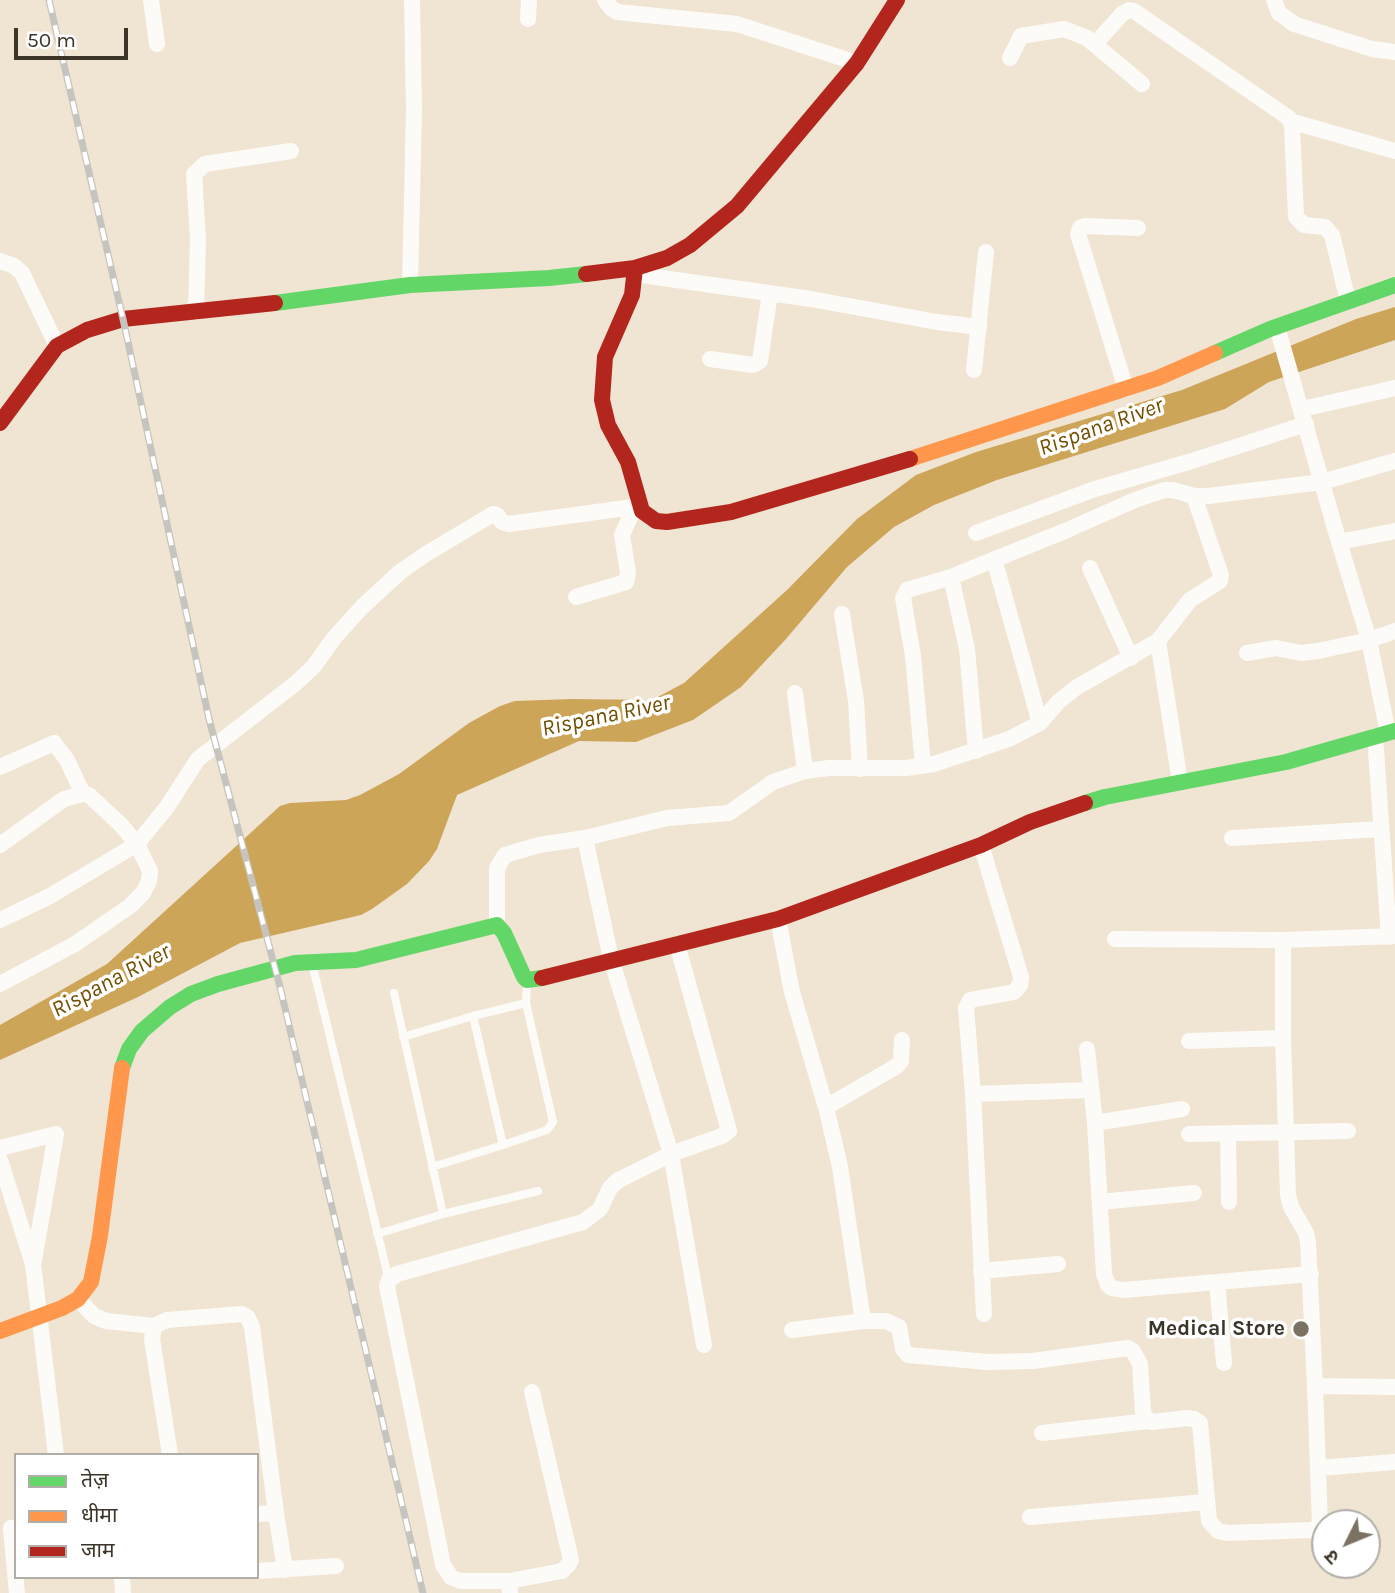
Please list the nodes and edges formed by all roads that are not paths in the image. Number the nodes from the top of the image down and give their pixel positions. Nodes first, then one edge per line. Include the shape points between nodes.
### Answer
1 (150, 0) edge
2 (412, 0) edge
3 (529, 0) edge
4 (605, 0) edge
5 (897, 0) edge
6 (1274, 0) edge
7 (528, 19) dead end
8 (156, 44) dead end
9 (1095, 44) junction
10 (1395, 52) edge
11 (1010, 58) dead end
12 (857, 63) junction
13 (1142, 84) dead end
14 (1290, 121) junction
15 (291, 151) dead end
16 (1395, 151) edge
17 (1138, 228) dead end
18 (986, 252) dead end
19 (0, 261) edge
20 (635, 271) junction
21 (410, 285) junction
22 (1395, 285) edge
23 (770, 293) junction
24 (1348, 301) junction
25 (196, 312) junction
26 (979, 327) junction
27 (1279, 334) junction
28 (57, 346) junction
29 (710, 359) dead end
30 (975, 370) dead end
31 (1395, 388) edge
32 (1126, 389) junction
33 (1304, 417) junction
34 (0, 423) edge
35 (1395, 461) edge
36 (1322, 482) junction
37 (1194, 496) junction
38 (637, 506) junction
39 (1395, 531) edge
40 (976, 533) dead end
41 (1339, 542) junction
42 (994, 559) junction
43 (1090, 568) dead end
44 (951, 577) junction
45 (576, 597) dead end
46 (842, 614) dead end
47 (1395, 631) edge
48 (1368, 640) junction
49 (1158, 641) junction
50 (1247, 653) dead end
51 (1130, 658) junction
52 (795, 693) dead end
53 (1040, 723) junction
54 (1386, 733) edge
55 (975, 751) junction
56 (923, 766) junction
57 (0, 767) edge
58 (860, 769) junction
59 (805, 771) junction
60 (1180, 782) junction
61 (83, 794) junction
62 (1381, 829) junction
63 (585, 838) junction
64 (1231, 838) dead end
65 (137, 844) junction
66 (0, 845) edge
67 (981, 845) junction
68 (778, 919) junction
69 (0, 920) edge
70 (497, 925) junction
71 (1392, 937) edge
72 (1115, 939) dead end
73 (1283, 940) junction
74 (677, 944) junction
75 (611, 960) junction
76 (311, 962) junction
77 (527, 980) junction
78 (0, 985) edge
79 (394, 993) dead end
80 (526, 1003) junction
81 (473, 1016) junction
82 (403, 1037) junction
83 (1283, 1038) junction
84 (902, 1040) dead end
85 (1189, 1041) dead end
86 (1087, 1048) dead end
87 (1091, 1090) junction
88 (973, 1094) junction
89 (826, 1107) junction
90 (1182, 1109) dead end
91 (1095, 1123) junction
92 (1286, 1131) junction
93 (1348, 1131) dead end
94 (1228, 1133) junction
95 (1189, 1134) dead end
96 (503, 1145) junction
97 (0, 1148) edge
98 (671, 1154) junction
99 (0, 1160) edge
100 (432, 1167) junction
101 (538, 1191) dead end
102 (1194, 1193) dead end
103 (1100, 1202) junction
104 (1229, 1202) dead end
105 (443, 1214) junction
106 (377, 1234) junction
107 (33, 1264) junction
108 (1058, 1264) dead end
109 (981, 1271) junction
110 (1311, 1274) junction
111 (389, 1280) junction
112 (1217, 1282) junction
113 (78, 1299) junction
114 (984, 1314) dead end
115 (39, 1317) junction
116 (863, 1321) junction
117 (155, 1326) junction
118 (792, 1330) dead end
119 (0, 1331) edge
120 (704, 1345) dead end
121 (1224, 1363) dead end
122 (1315, 1386) junction
123 (1395, 1387) edge
124 (532, 1392) dead end
125 (1148, 1421) junction
126 (1042, 1433) dead end
127 (57, 1453) edge
128 (170, 1453) edge
129 (1395, 1462) edge
130 (1318, 1468) junction
131 (1206, 1502) junction
132 (276, 1513) junction
133 (259, 1514) edge
134 (1030, 1517) dead end
135 (9, 1528) edge
136 (336, 1566) dead end
137 (14, 1569) edge
138 (285, 1570) junction
139 (259, 1571) edge
140 (509, 1587) edge

1 - 8 street
2 - 21 street
3 - 7 street
4 - 12 street via 617,12 737,24
5 - 12 street
6 - 10 street via 1279,13 1294,24
9 - 11 street via 1064,29 1024,35
9 - 13 street
9 - 14 street via 1122,14 1134,11
12 - 20 street via 737,206 690,245
14 - 16 street
14 - 24 street via 1296,217 1304,226 1325,227 1332,234
15 - 25 street via 205,163 194,174
17 - 32 street via 1085,226 1078,234
18 - 26 street
19 - 28 street via 22,273
20 - 21 street
20 - 23 street
20 - 38 street via 632,295 605,357 602,400 608,425 628,462
21 - 25 street
22 - 24 street
23 - 26 street
23 - 29 street via 761,361 754,365
24 - 27 street
25 - 28 street via 123,319
26 - 30 street
27 - 32 street
27 - 33 street
28 - 34 street
31 - 33 street
32 - 38 street via 965,443 731,512 667,522 649,517
33 - 36 street
33 - 40 street via 1192,461 1095,489
35 - 36 street
36 - 37 street
36 - 41 street
37 - 42 street via 1173,490 1149,495
37 - 49 street via 1221,578 1184,606
38 - 45 street via 622,535 626,582
38 - 65 street via 509,524 493,514 409,566 345,624 302,678 198,759
39 - 41 street
41 - 48 street
42 - 44 street
42 - 53 street
43 - 51 street
44 - 55 street via 968,649
44 - 56 street via 907,590 903,596
46 - 58 street via 856,701
47 - 48 street
48 - 50 street via 1307,652 1276,648
48 - 54 street
49 - 51 street
49 - 60 street
51 - 53 street via 1077,687
52 - 59 street
53 - 55 street
54 - 60 street via 1295,760
54 - 62 street
55 - 56 street
56 - 58 street
57 - 61 street via 54,743 68,760
58 - 59 street
59 - 63 street via 773,782 729,813 667,818
60 - 67 street via 1105,797 1038,818
61 - 65 street via 104,808
61 - 66 street via 64,799
62 - 64 street
62 - 71 street
63 - 70 street via 505,855 497,868
63 - 75 street
65 - 69 street
65 - 78 street via 148,865 149,881 130,906 75,944
67 - 68 street
67 - 88 street via 1021,977 1014,992 968,1003
68 - 74 street
68 - 89 street via 799,1022
70 - 76 street via 356,960
70 - 77 street
71 - 73 street
72 - 73 street
73 - 83 street
74 - 75 street
74 - 98 street via 729,1129 722,1136
75 - 77 street
75 - 98 street
76 - 106 lane
76 - 113 street via 295,962 191,994 134,1040 124,1063 96,1263 91,1282
77 - 80 lane
79 - 82 lane
80 - 81 lane
80 - 96 lane via 553,1122 547,1130
81 - 82 lane
81 - 96 lane
82 - 100 lane
83 - 85 street
83 - 92 street
84 - 89 street via 897,1066
86 - 87 street
87 - 88 street
87 - 91 street
88 - 109 street
89 - 116 street via 851,1227
90 - 91 street
91 - 103 street
92 - 93 street
92 - 94 street
92 - 110 street via 1288,1195 1306,1233
94 - 95 street
94 - 104 street
96 - 100 lane
97 - 107 street via 56,1134
98 - 111 street via 617,1181 600,1209 583,1222
98 - 120 street
99 - 107 street
100 - 105 lane
101 - 105 lane
102 - 103 street
103 - 112 street via 1104,1274 1112,1288
105 - 106 lane
106 - 111 lane
107 - 115 street
108 - 109 street
109 - 114 street
110 - 112 street
110 - 122 street
111 - 140 street via 391,1314 443,1565 460,1581
112 - 121 street
113 - 115 street
113 - 117 street via 106,1321
115 - 119 street
115 - 127 street
116 - 118 street
116 - 125 street via 896,1324 905,1352 914,1357 1013,1362 1128,1348 1139,1358 1143,1412
117 - 128 street via 152,1339
117 - 132 street via 167,1320 242,1314 248,1318
122 - 123 street
122 - 130 street
124 - 140 street via 570,1560 562,1571
125 - 126 street
125 - 131 street via 1187,1418 1200,1423
129 - 130 street
130 - 131 street via 1321,1521 1313,1530 1227,1533 1213,1527
131 - 134 street
132 - 133 street
132 - 138 street
135 - 137 street
136 - 138 street
138 - 139 street

